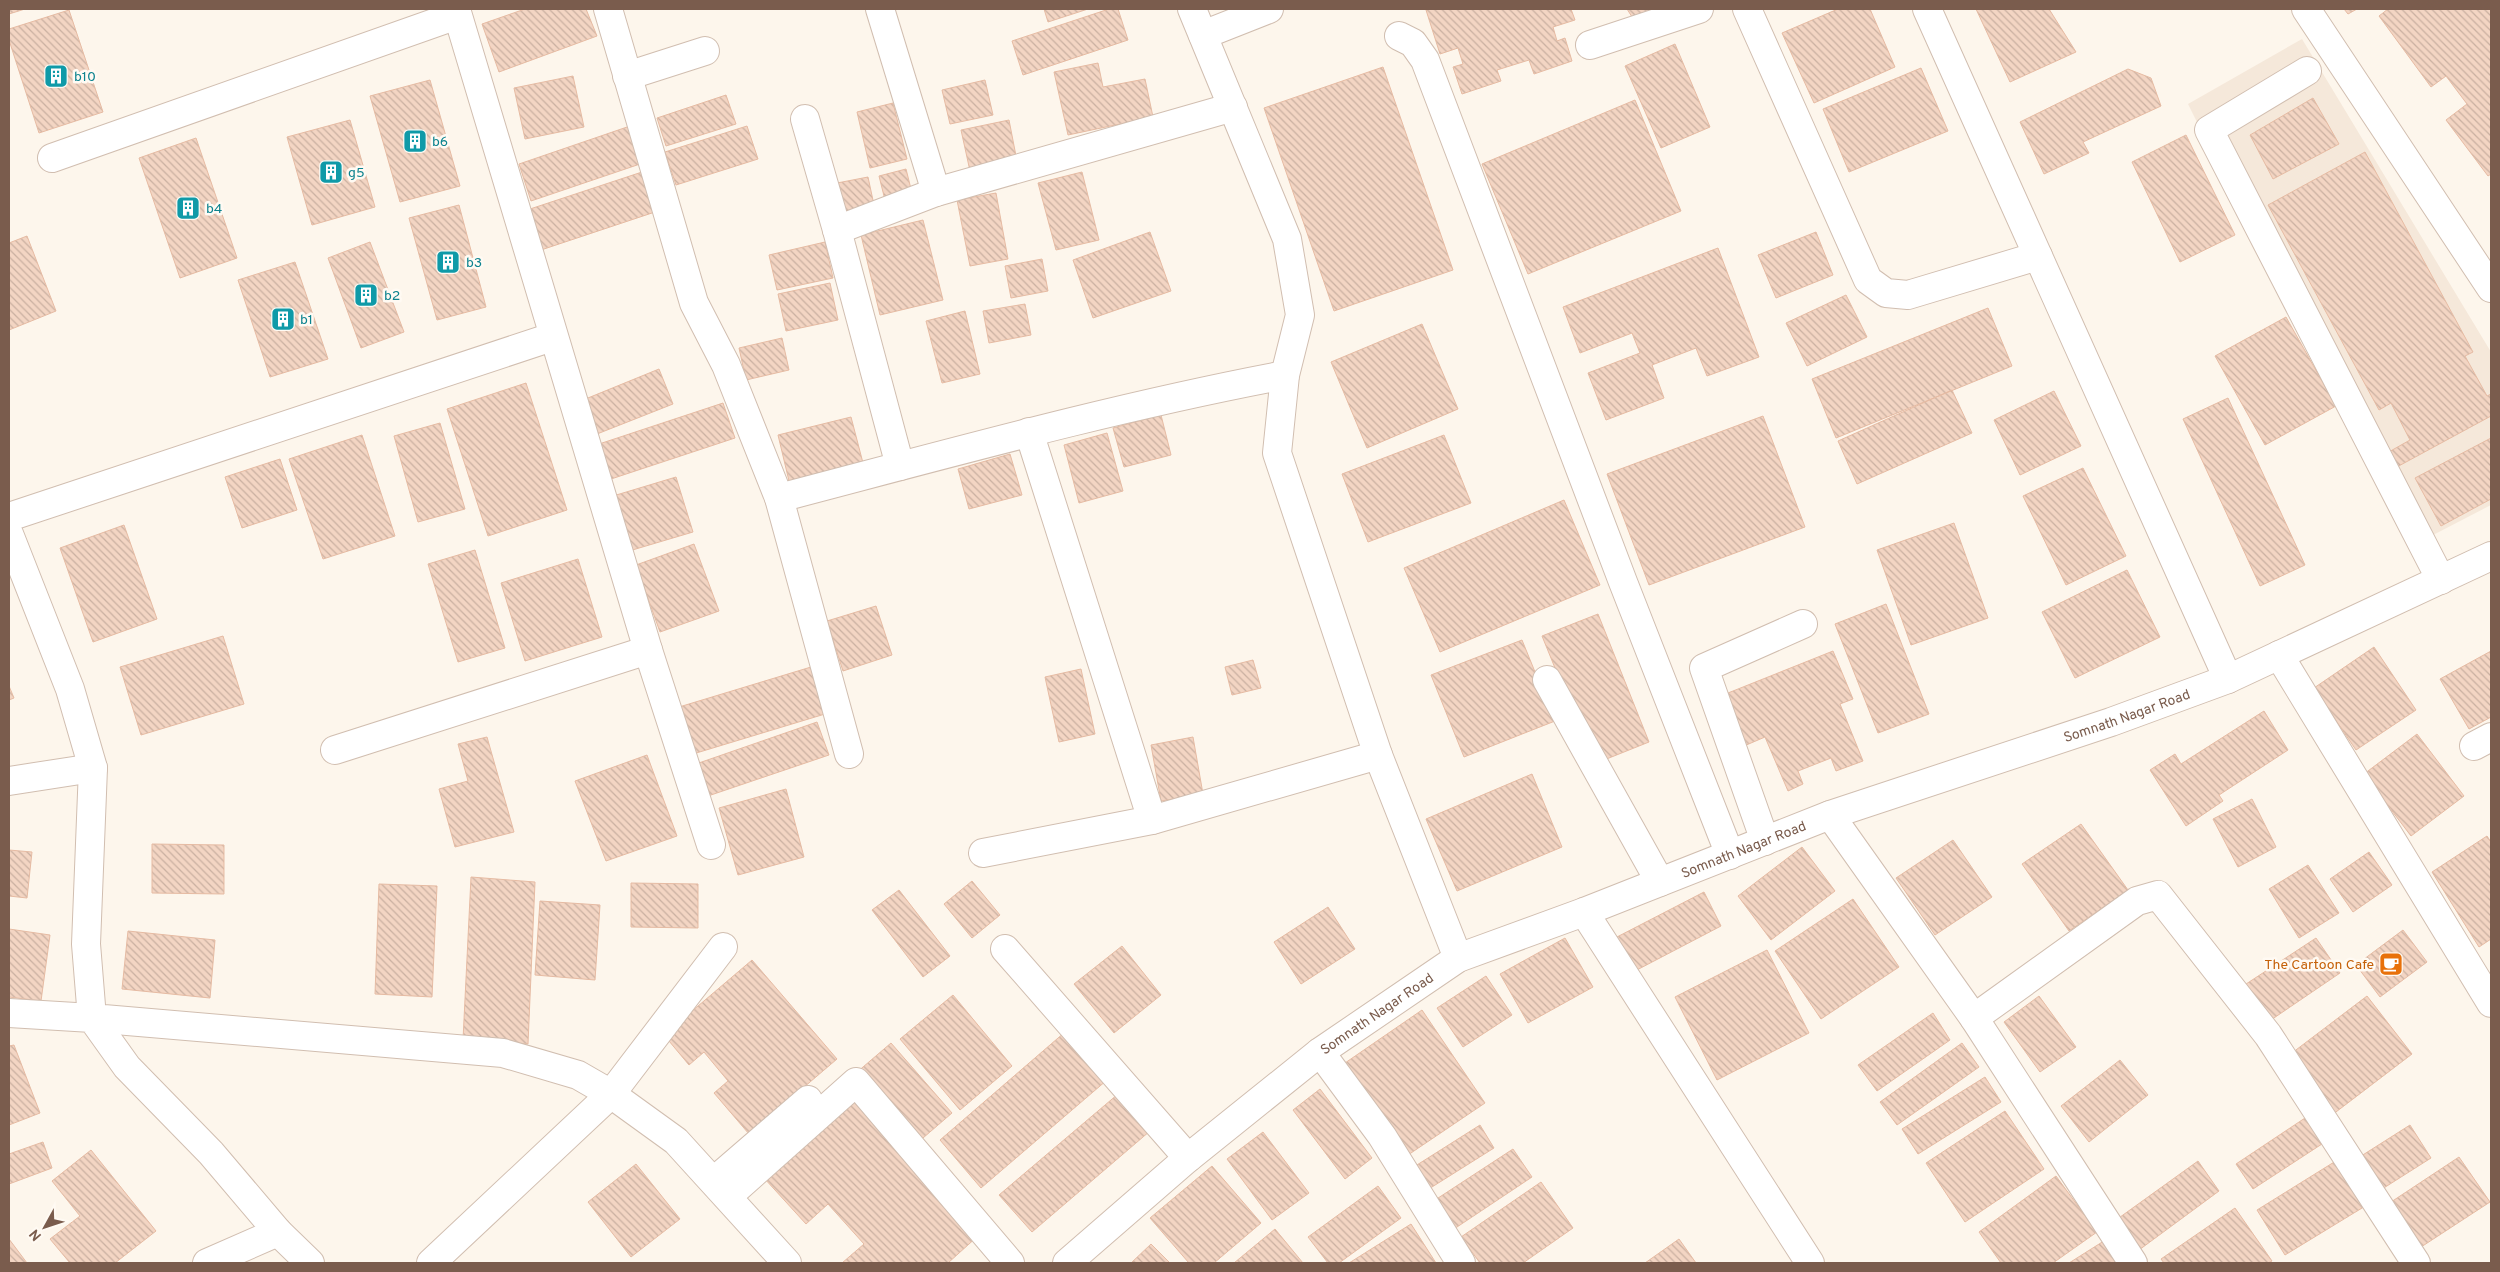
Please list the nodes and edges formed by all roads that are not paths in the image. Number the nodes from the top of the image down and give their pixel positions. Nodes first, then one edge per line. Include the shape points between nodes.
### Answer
1 (608, 9) edge
2 (880, 9) edge
3 (1192, 9) edge
4 (1269, 9) edge
5 (1699, 9) edge
6 (1747, 9) edge
7 (1927, 9) edge
8 (2306, 9) edge
9 (456, 12) edge
10 (1203, 36) junction
11 (1399, 36) dead end
12 (1590, 45) dead end
13 (705, 51) dead end
14 (2307, 71) dead end
15 (627, 76) junction
16 (1233, 107) junction
17 (804, 119) dead end
18 (52, 158) dead end
19 (936, 192) junction
20 (837, 230) junction
21 (2038, 256) junction
22 (2491, 288) edge
23 (552, 337) junction
24 (1285, 375) junction
25 (1029, 432) junction
26 (900, 466) junction
27 (779, 498) junction
28 (9, 517) edge
29 (9, 534) edge
30 (2491, 556) edge
31 (2441, 580) junction
32 (1803, 624) dead end
33 (648, 650) junction
34 (2279, 655) junction
35 (2228, 679) junction
36 (1547, 680) dead end
37 (335, 750) dead end
38 (850, 754) dead end
39 (1378, 755) junction
40 (93, 768) junction
41 (9, 781) edge
42 (1830, 816) junction
43 (1152, 820) junction
44 (1765, 841) junction
45 (710, 845) dead end
46 (983, 853) dead end
47 (1730, 855) junction
48 (1660, 882) junction
49 (1584, 912) junction
50 (723, 947) dead end
51 (1004, 948) dead end
52 (1458, 958) junction
53 (2491, 1003) edge
54 (9, 1013) edge
55 (92, 1018) junction
56 (1974, 1018) junction
57 (1320, 1052) junction
58 (849, 1064) dead end
59 (611, 1094) junction
60 (1188, 1158) junction
61 (721, 1189) junction
62 (278, 1232) junction
63 (208, 1263) edge
64 (310, 1263) edge
65 (431, 1263) edge
66 (787, 1263) edge
67 (1010, 1263) edge
68 (1067, 1263) edge
69 (1461, 1263) edge
70 (1810, 1263) edge
71 (2133, 1263) edge
72 (2416, 1263) edge

1 - 15 street
2 - 19 street
3 - 10 street
4 - 10 street
5 - 12 street
6 - 21 street via 1868,280 1886,293 1908,295
7 - 21 street
8 - 22 street
9 - 18 street
9 - 23 street
10 - 16 street
11 - 47 street via 1413,43 1424,60
13 - 15 street
14 - 31 street via 2209,130
15 - 27 street via 694,303 726,365
16 - 19 street
16 - 24 street via 1287,240 1300,315
17 - 20 street
19 - 20 street
20 - 26 street
21 - 35 street
23 - 28 street
23 - 33 street
24 - 25 street
24 - 39 street via 1277,453
25 - 26 street
25 - 43 street
26 - 27 street
27 - 38 street
29 - 40 street via 70,689
30 - 31 street, Somnath Nagar Road
31 - 34 street, Somnath Nagar Road
32 - 44 street via 1704,668
33 - 37 street
33 - 45 street
34 - 35 street, Somnath Nagar Road
34 - 53 street
35 - 42 street, Somnath Nagar Road via 2111,722
36 - 48 street
39 - 43 street
39 - 52 street
40 - 41 street
40 - 55 street via 86,944
42 - 44 street, Somnath Nagar Road
42 - 56 street
43 - 46 street
44 - 47 street, Somnath Nagar Road
47 - 48 street, Somnath Nagar Road
48 - 49 street, Somnath Nagar Road
49 - 52 street, Somnath Nagar Road
49 - 70 street
50 - 59 street
51 - 60 street
52 - 57 street, Somnath Nagar Road
54 - 55 street
55 - 59 street via 503,1052 578,1075
55 - 62 street via 127,1067 212,1153
56 - 71 street
56 - 72 street via 2137,901 2158,895 2268,1035
57 - 60 street, Somnath Nagar Road
57 - 69 street via 1382,1136
58 - 61 street
59 - 61 street via 676,1141
59 - 65 street
60 - 68 street, Somnath Nagar Road
61 - 66 street
61 - 67 street via 856,1082
62 - 63 street
62 - 64 street

